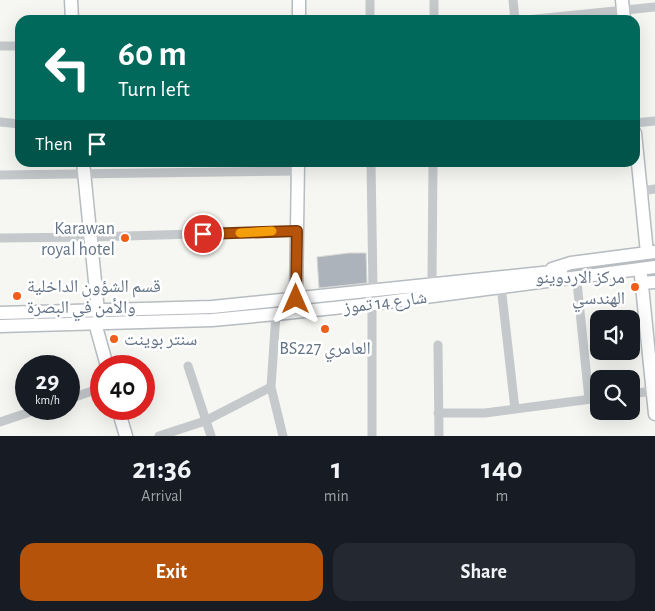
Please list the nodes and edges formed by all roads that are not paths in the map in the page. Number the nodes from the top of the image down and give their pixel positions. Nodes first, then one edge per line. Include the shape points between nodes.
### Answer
1 (71, 0) edge
2 (299, 0) edge
3 (370, 0) edge
4 (434, 0) edge
5 (514, 0) edge
6 (655, 8) edge
7 (623, 10) edge
8 (72, 15) edge
9 (299, 15) edge
10 (370, 15) edge
11 (434, 15) edge
12 (516, 15) edge
13 (574, 15) edge
14 (0, 46) edge
15 (15, 46) edge
16 (655, 121) edge
17 (0, 122) edge
18 (640, 122) edge
19 (15, 124) edge
20 (298, 167) edge
21 (371, 167) edge
22 (433, 167) edge
23 (639, 167) edge
24 (84, 168) edge
25 (0, 175) edge
26 (655, 189) edge
27 (641, 191) junction
28 (297, 231) junction
29 (90, 237) junction
30 (0, 238) edge
31 (652, 255) edge
32 (655, 267) edge
33 (584, 275) junction
34 (655, 275) edge
35 (538, 277) junction
36 (641, 280) junction
37 (655, 282) edge
38 (432, 283) junction
39 (501, 286) junction
40 (373, 290) junction
41 (296, 299) junction
42 (372, 304) junction
43 (0, 313) edge
44 (276, 314) junction
45 (96, 317) junction
46 (0, 326) edge
47 (438, 346) dead end
48 (105, 355) edge
49 (188, 366) dead end
50 (271, 387) junction
51 (652, 391) junction
52 (640, 393) edge
53 (589, 400) joint
54 (515, 409) junction
55 (438, 413) junction
56 (655, 414) edge
57 (15, 417) edge
58 (121, 420) edge
59 (205, 420) junction
60 (0, 422) edge
61 (126, 436) edge
62 (159, 436) edge
63 (211, 436) edge
64 (283, 436) edge
65 (372, 436) edge
66 (439, 436) edge

1 - 8 main road
2 - 9 main road
3 - 10 street
4 - 11 street
5 - 12 street
6 - 7 street
7 - 13 street
14 - 15 street
16 - 18 street
17 - 19 street
20 - 24 street
20 - 28 main road
21 - 40 street
22 - 38 street
23 - 27 main road
24 - 25 street
24 - 29 main road
26 - 27 street
27 - 31 main road
28 - 29 street
28 - 41 main road
29 - 30 street
29 - 45 main road
31 - 33 main road
31 - 35 main road via 571,263
32 - 33 main road
33 - 35 main road, شارع 14 تموز
33 - 36 main road
33 - 53 street
34 - 36 main road
35 - 38 main road, شارع 14 تموز
35 - 39 main road, شارع 14 تموز
36 - 37 main road
36 - 51 main road
38 - 40 main road, شارع 14 تموز
39 - 42 main road, شارع 14 تموز
39 - 54 street
40 - 41 main road, شارع 14 تموز
41 - 45 main road, شارع 14 تموز
42 - 44 main road, شارع 14 تموز
42 - 65 street
43 - 45 main road, شارع 14 تموز
44 - 45 main road, شارع 14 تموز via 212,320
44 - 50 street
45 - 46 main road, شارع 14 تموز
45 - 48 main road
47 - 55 street
49 - 59 street
50 - 59 street
50 - 64 street
51 - 52 street
51 - 56 main road
53 - 54 street
54 - 55 street
55 - 66 street
57 - 60 street
58 - 61 main road
59 - 62 street
59 - 63 street

